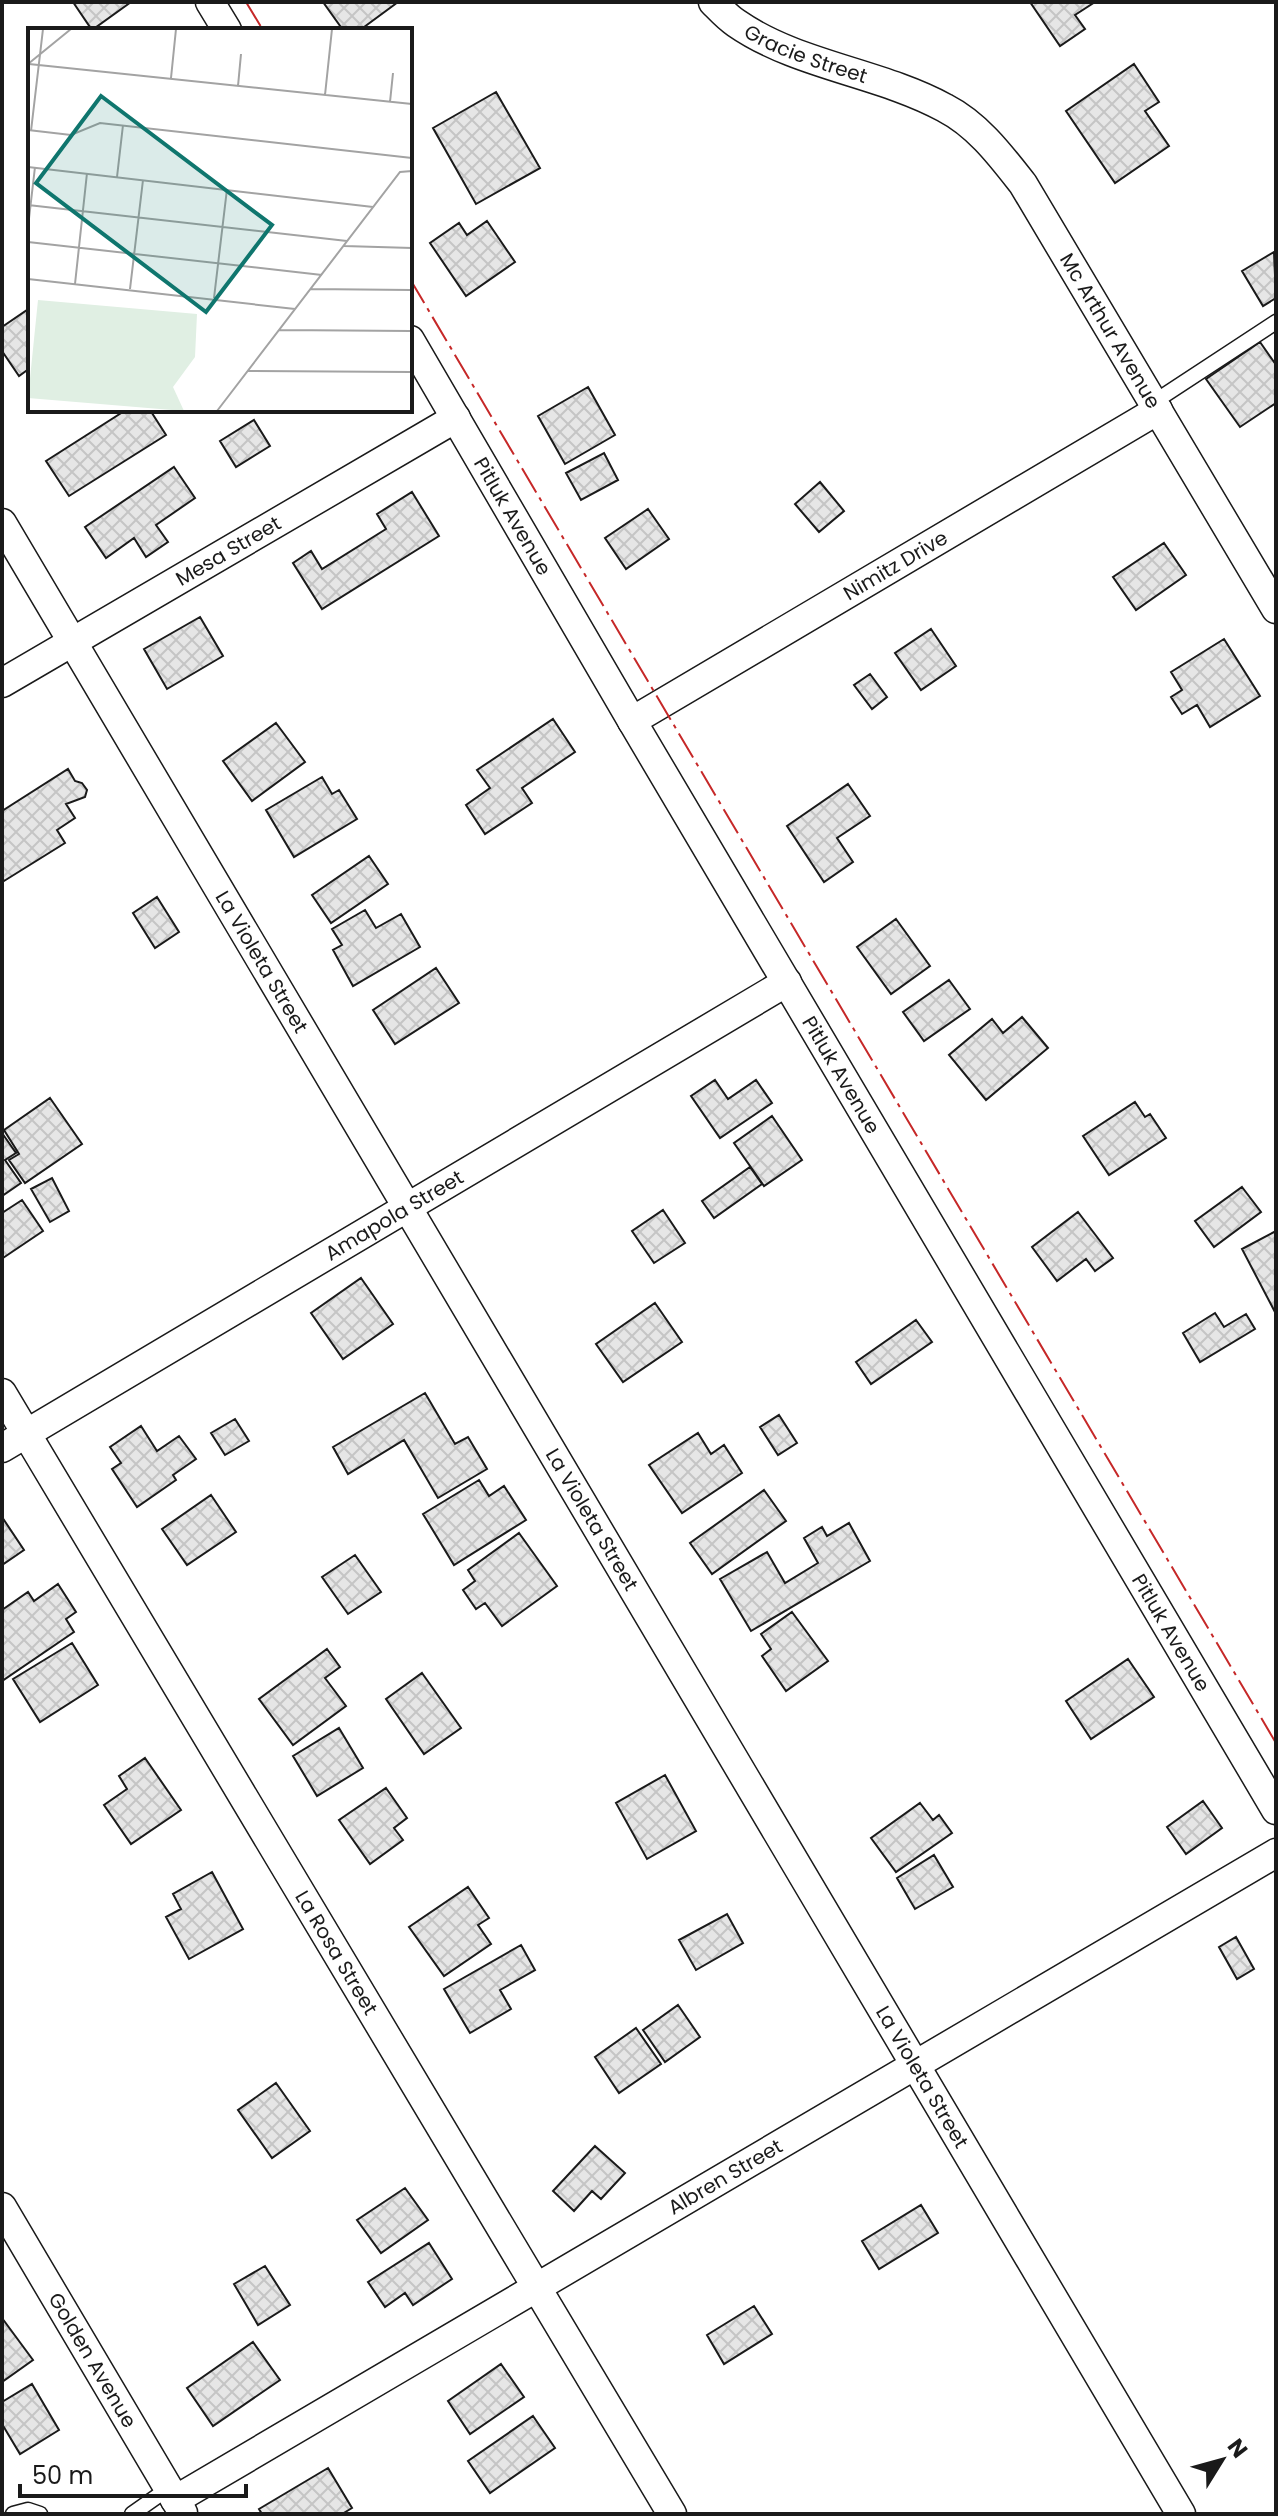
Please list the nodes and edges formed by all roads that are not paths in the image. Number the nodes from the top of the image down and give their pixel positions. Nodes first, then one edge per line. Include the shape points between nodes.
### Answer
1 (210, 2) edge
2 (713, 2) edge
3 (226, 28) edge
4 (906, 89) joint
5 (1276, 322) edge
6 (412, 343) edge
7 (1156, 406) junction
8 (456, 418) junction
9 (2, 523) edge
10 (1276, 609) edge
11 (71, 642) junction
12 (2, 683) edge
13 (632, 721) junction
14 (787, 982) junction
15 (405, 1208) junction
16 (2, 1393) edge
17 (14, 1441) edge
18 (1276, 1810) edge
19 (1276, 1853) edge
20 (916, 2064) junction
21 (2, 2207) edge
22 (537, 2287) junction
23 (176, 2501) edge
24 (13, 2514) edge
25 (40, 2514) edge
26 (132, 2514) edge
27 (672, 2514) edge
28 (1181, 2514) edge

1 - 3 street
2 - 4 street, Gracie Street via 734,22 765,39
4 - 7 street, Mc Arthur Avenue via 948,109 988,141 1023,184
5 - 7 lane
6 - 8 street, Pitluk Avenue
7 - 10 street, Mc Arthur Avenue
7 - 13 street, Nimitz Drive
8 - 11 street, Mesa Street
8 - 13 street, Pitluk Avenue
9 - 11 street, La Violeta Street
11 - 12 street, Mesa Street
11 - 15 street, La Violeta Street
13 - 14 street, Pitluk Avenue
14 - 15 street, Amapola Street
14 - 18 street, Pitluk Avenue
15 - 17 street, Amapola Street
15 - 20 street, La Violeta Street
16 - 17 street, La Rosa Street
17 - 22 street, La Rosa Street
19 - 20 street, Albren Street
20 - 22 street, Albren Street
20 - 28 street, La Violeta Street
21 - 23 street, Golden Avenue
22 - 23 street, Albren Street
22 - 27 street, La Rosa Street
23 - 26 lane
24 - 25 lane

